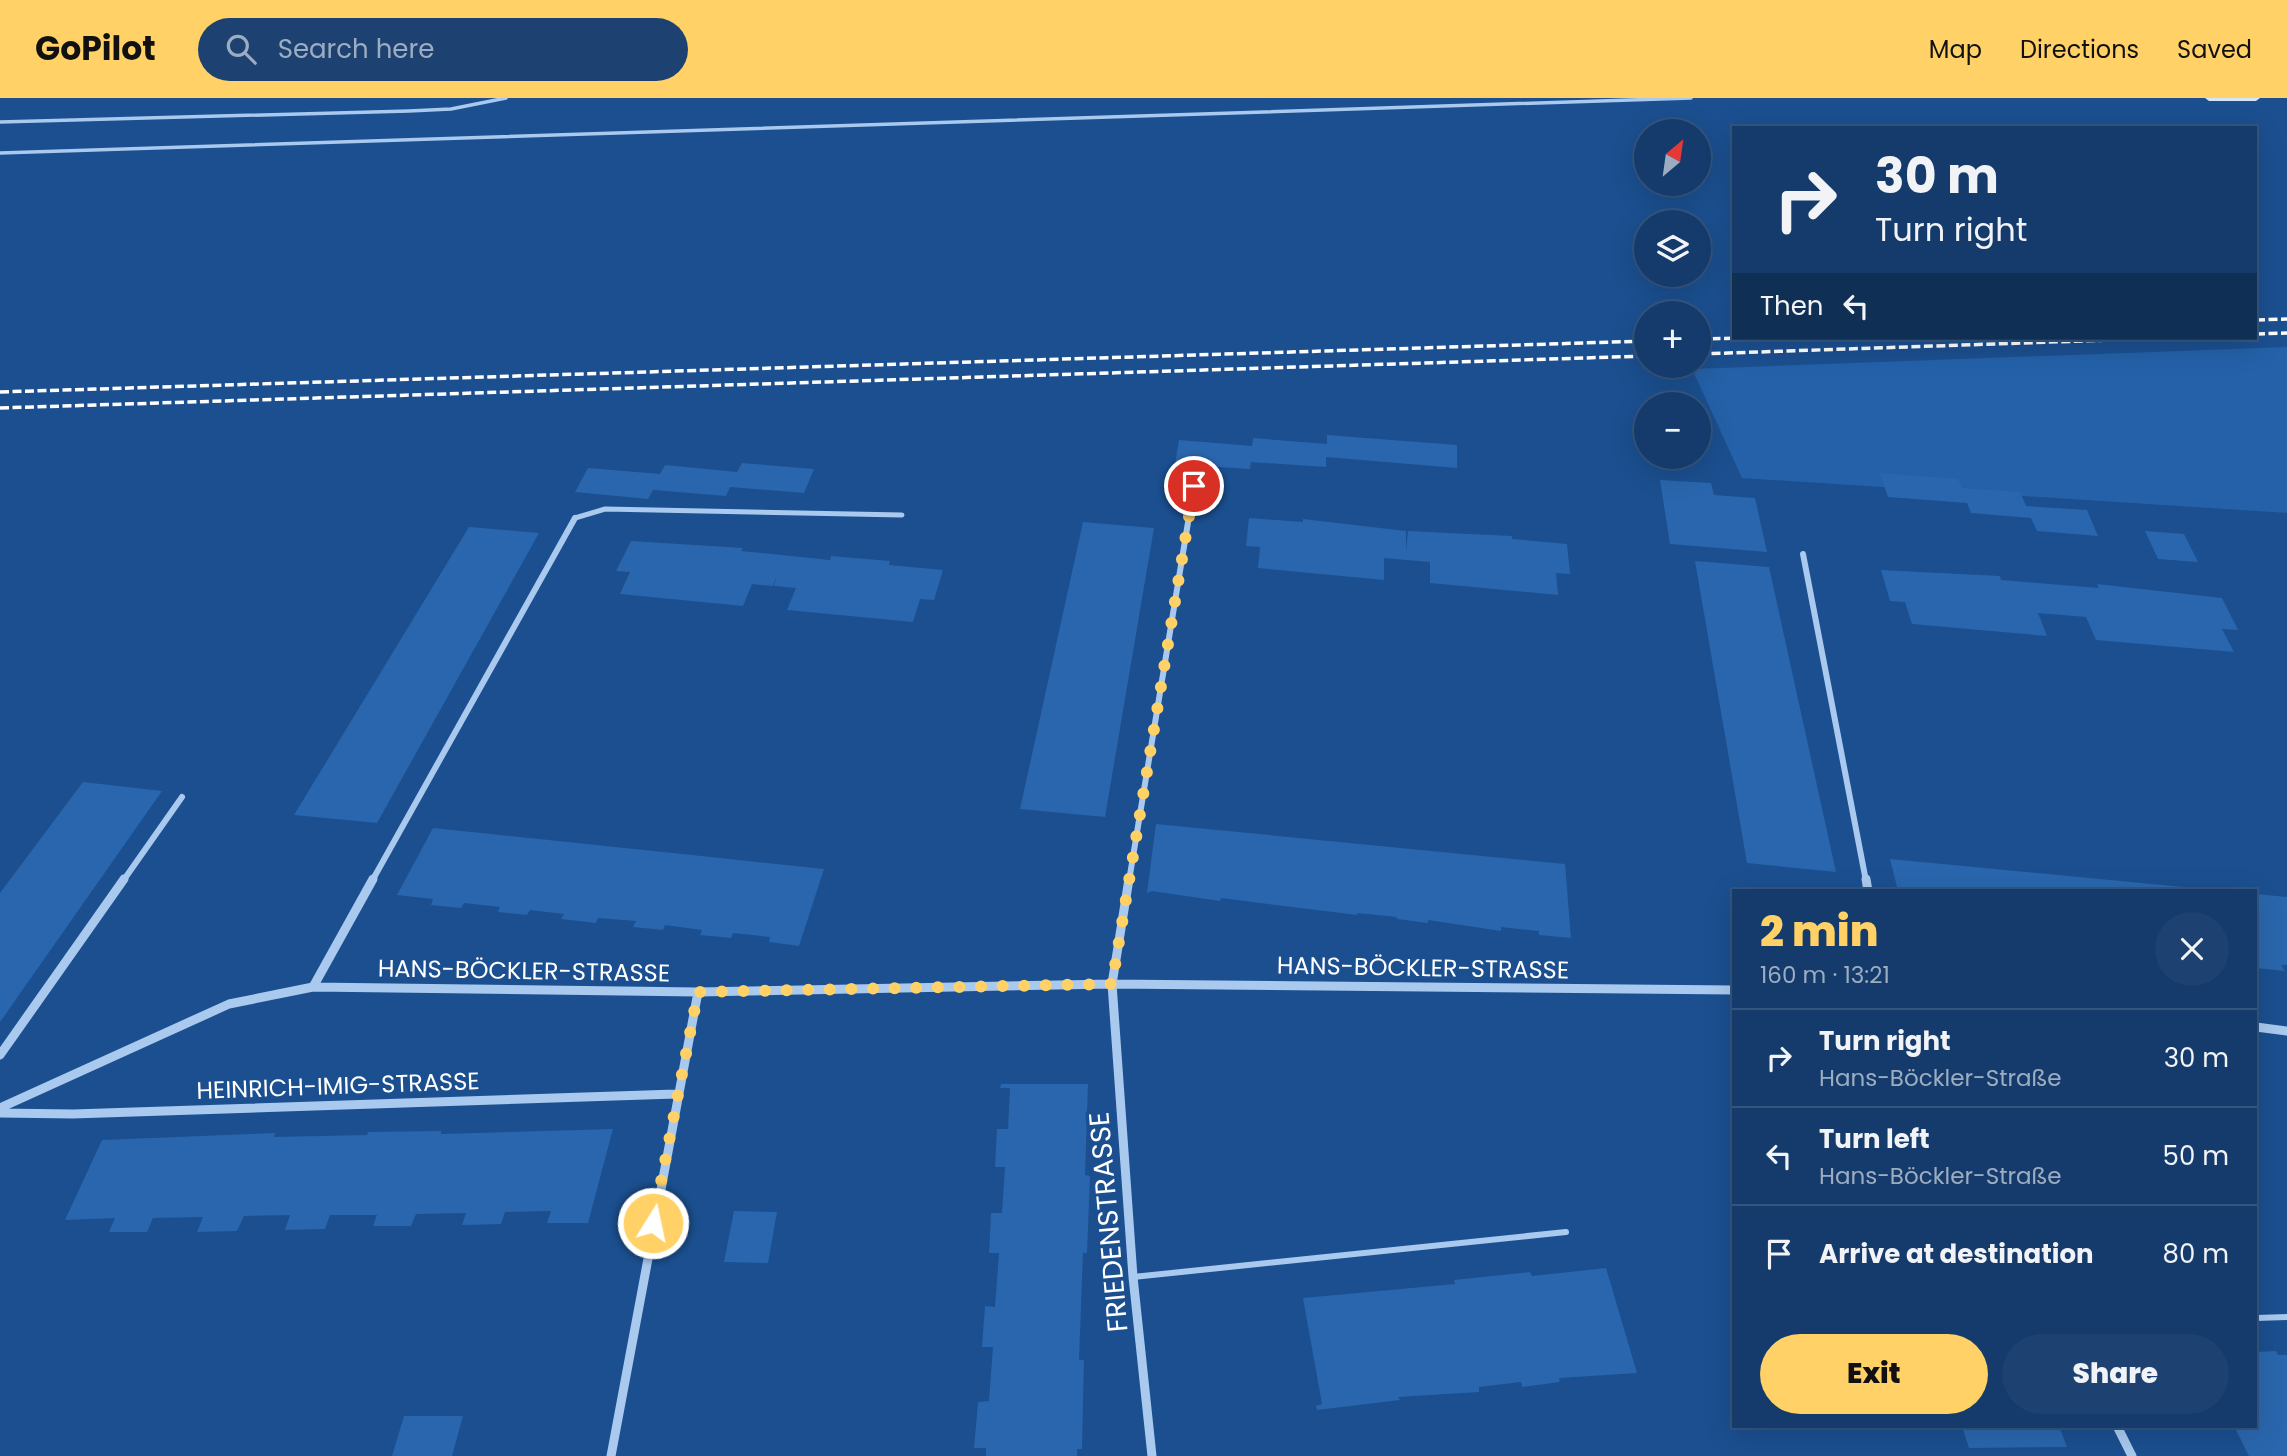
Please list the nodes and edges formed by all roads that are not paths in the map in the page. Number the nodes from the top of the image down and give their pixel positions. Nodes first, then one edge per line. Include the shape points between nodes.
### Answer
1 (506, 98) edge
2 (1691, 98) edge
3 (2209, 98) edge
4 (2256, 98) edge
5 (0, 122) edge
6 (0, 153) edge
7 (1194, 486) dead end
8 (902, 515) dead end
9 (575, 518) joint
10 (1803, 554) dead end
11 (182, 797) dead end
12 (1868, 889) edge
13 (1112, 984) junction
14 (313, 987) junction
15 (1732, 990) edge
16 (698, 992) junction
17 (2257, 1027) edge
18 (2287, 1031) edge
19 (0, 1055) edge
20 (676, 1094) junction
21 (0, 1111) edge
22 (1566, 1232) dead end
23 (1133, 1276) junction
24 (2287, 1317) edge
25 (2257, 1318) edge
26 (2118, 1428) edge
27 (611, 1456) edge
28 (1152, 1456) edge
29 (2132, 1456) edge

1 - 5 lane via 452,109
2 - 6 lane
3 - 4 main road
7 - 13 street
8 - 9 lane via 605,509
9 - 14 street
10 - 12 street
11 - 19 street
13 - 15 street, HANS-BÖCKLER-STRASSE
13 - 16 street, HANS-BÖCKLER-STRASSE
13 - 23 street, FRIEDENSTRASSE
14 - 16 street, HANS-BÖCKLER-STRASSE
14 - 21 street, HANS-BÖCKLER-STRASSE via 229,1004
16 - 20 street
17 - 18 street
20 - 21 street, HEINRICH-IMIG-STRASSE via 86,1113
20 - 27 street
22 - 23 lane
23 - 28 street, FRIEDENSTRASSE
24 - 25 lane
26 - 29 street

